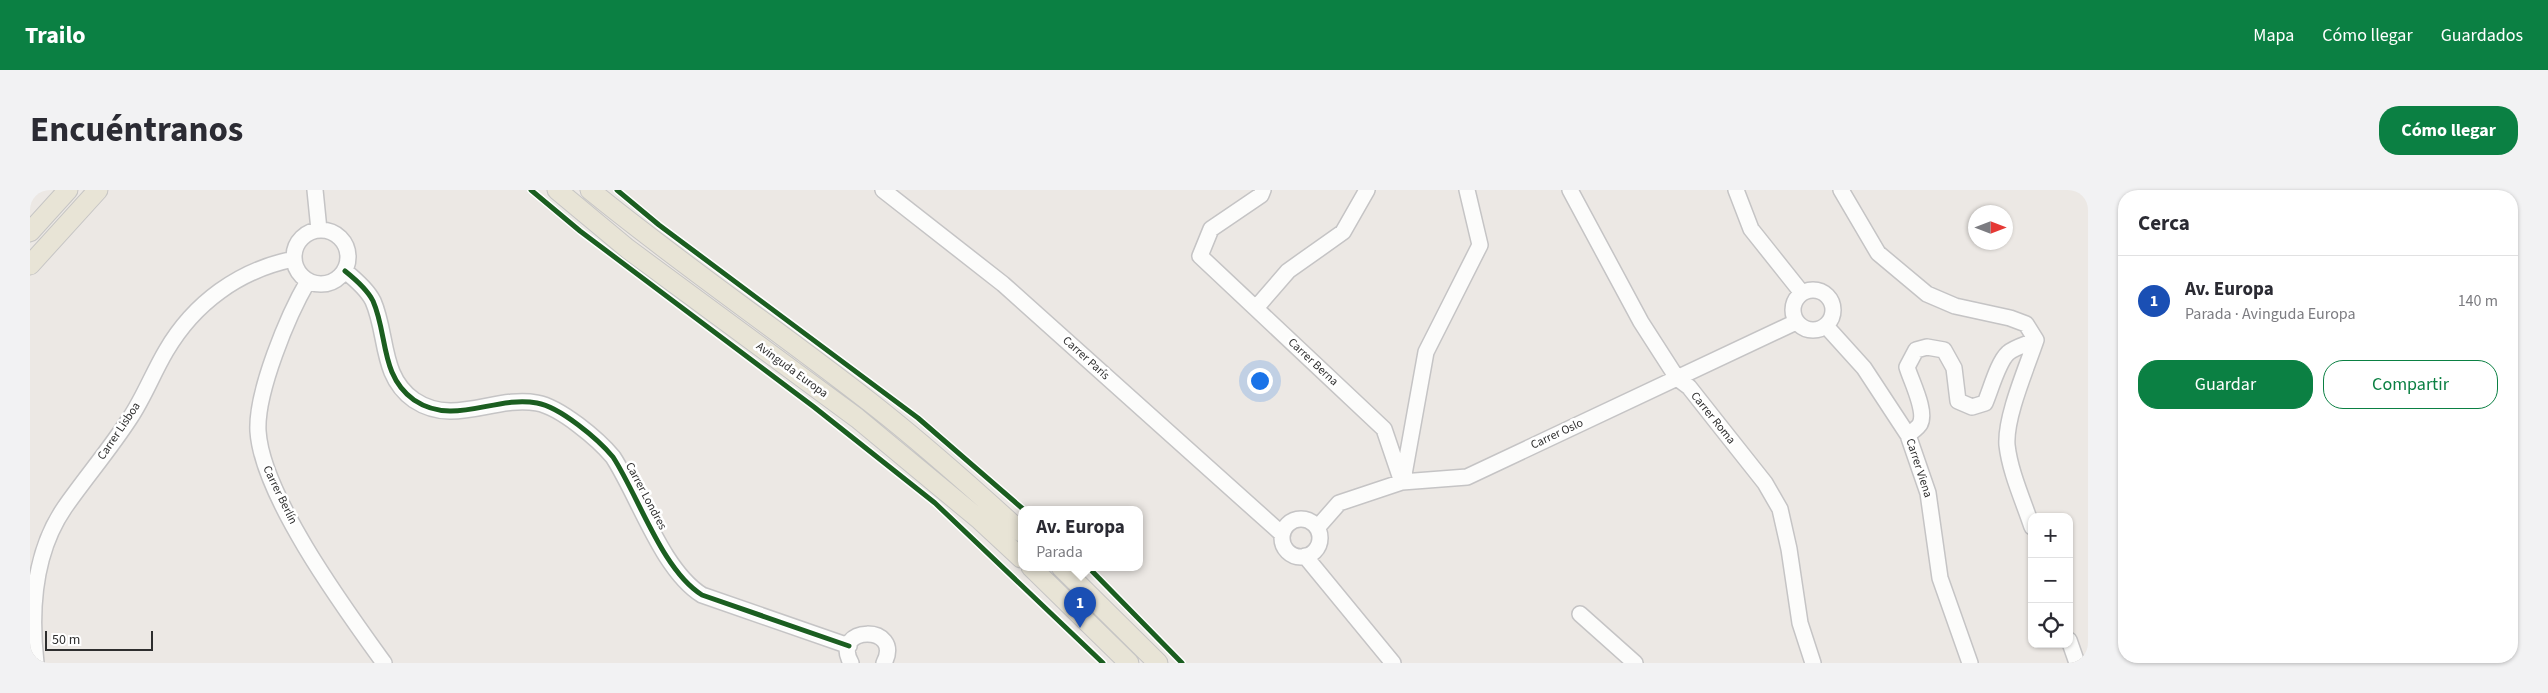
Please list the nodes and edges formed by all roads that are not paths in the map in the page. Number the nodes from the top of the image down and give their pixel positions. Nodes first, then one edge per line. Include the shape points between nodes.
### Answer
1 (68, 190) edge
2 (98, 190) edge
3 (316, 190) edge
4 (557, 190) edge
5 (590, 190) edge
6 (882, 190) edge
7 (1264, 190) edge
8 (1367, 190) edge
9 (1467, 190) edge
10 (1570, 190) edge
11 (1736, 190) edge
12 (1841, 190) edge
13 (319, 230) junction
14 (30, 232) edge
15 (294, 259) junction
16 (30, 265) edge
17 (345, 271) junction
18 (308, 281) junction
19 (1802, 293) junction
20 (1256, 308) junction
21 (1796, 322) junction
22 (1826, 326) junction
23 (2036, 340) junction
24 (1677, 378) junction
25 (908, 433) junction
26 (1908, 435) junction
27 (895, 449) junction
28 (1402, 482) junction
29 (2028, 515) edge
30 (1317, 528) junction
31 (1018, 529) edge
32 (1282, 534) junction
33 (1018, 555) edge
34 (1305, 556) junction
35 (1035, 571) edge
36 (1065, 571) edge
37 (1580, 614) dead end
38 (849, 646) junction
39 (2072, 648) edge
40 (886, 662) edge
41 (36, 663) edge
42 (384, 663) edge
43 (851, 663) edge
44 (1130, 663) edge
45 (1158, 663) edge
46 (1392, 663) edge
47 (1635, 663) edge
48 (1813, 663) edge
49 (1970, 663) edge
50 (2077, 663) edge

1 - 14 main road
2 - 16 main road
3 - 13 street
4 - 27 main road, Avinguda Europa via 628,249
5 - 25 main road, Avinguda Europa via 651,241 820,364
6 - 32 street, Carrer París via 1003,284
7 - 20 street, Carrer Berna via 1211,230 1200,256
8 - 20 street via 1343,232 1288,271
9 - 28 street via 1480,245 1426,352
10 - 24 street, Carrer Roma via 1641,322
11 - 19 street via 1751,229
12 - 23 street via 1878,253 1926,294 1956,306 2026,324
13 - 15 street via 301,238
13 - 17 street via 335,233 342,239 348,255
15 - 18 street via 298,272
15 - 41 street, Carrer Lisboa via 237,280 196,312 165,352 130,418 64,508 46,539 35,580 32,624
17 - 18 street via 330,283 322,285
17 - 38 street, Carrer Londres via 372,300 389,367 399,385 414,400 446,412 522,401 556,410 602,444 613,457 673,568 689,587 702,595
18 - 42 street, Carrer Berlín via 266,381 258,430 261,453 268,475 304,543
19 - 21 street via 1793,310
19 - 22 street via 1815,290 1831,301 1832,314
20 - 28 street, Carrer Berna via 1384,429
21 - 22 street via 1814,331
21 - 24 street, Carrer Oslo
22 - 26 street, Carrer Viena via 1864,368
23 - 26 street via 2009,352 2000,361 1985,403 1972,407 1958,401 1954,368 1944,350 1927,347 1916,350 1907,367 1921,415 1920,424
23 - 29 street via 2016,400 2007,443
24 - 28 street, Carrer Oslo via 1467,477
24 - 48 street, Carrer Roma via 1689,387 1765,483 1780,509 1800,623
25 - 27 main road
25 - 31 main road, Avinguda Europa
26 - 49 street, Carrer Viena via 1928,493 1940,578
27 - 33 main road, Avinguda Europa
28 - 30 street, Carrer Oslo via 1339,503
30 - 32 street via 1301,519 1289,523
30 - 34 street via 1318,545
32 - 34 street via 1287,551 1292,555
34 - 46 street
35 - 44 main road
36 - 45 main road
37 - 47 street
38 - 40 street via 861,634 874,634 887,648
38 - 43 street
39 - 50 street

